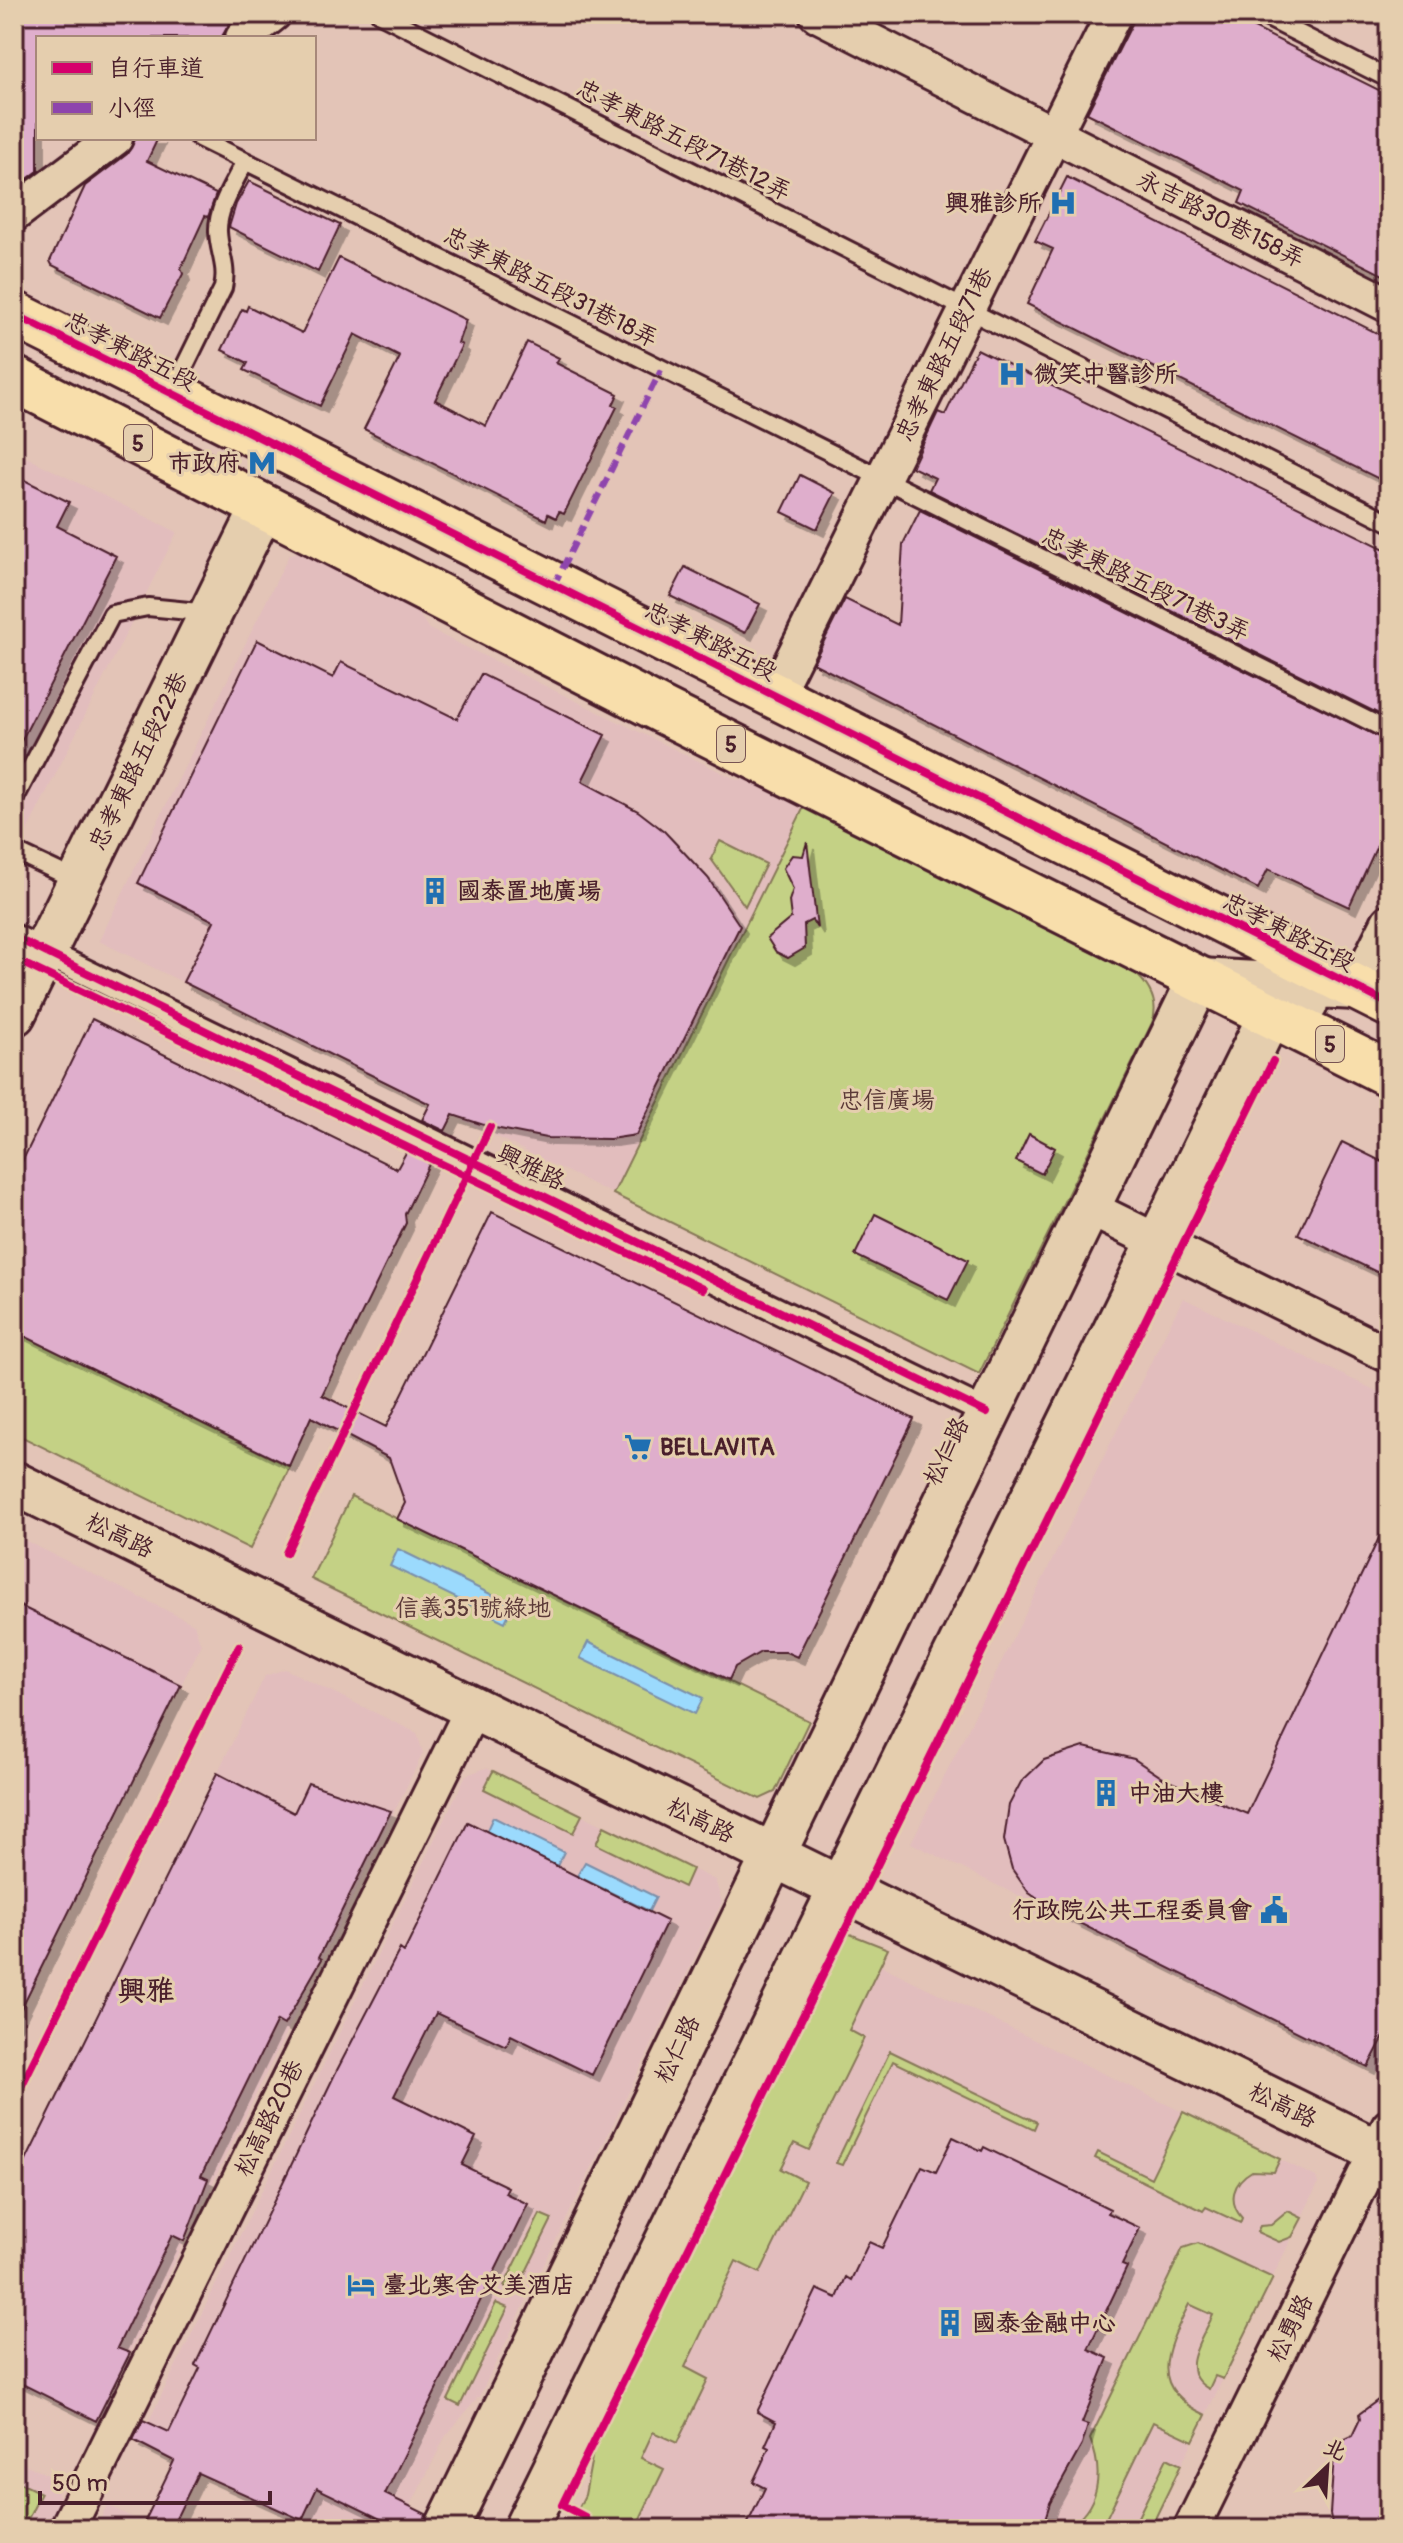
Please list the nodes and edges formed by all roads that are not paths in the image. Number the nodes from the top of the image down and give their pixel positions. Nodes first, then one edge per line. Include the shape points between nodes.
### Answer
1 (273, 14) edge
2 (380, 14) edge
3 (817, 14) edge
4 (1114, 14) edge
5 (1260, 14) edge
6 (246, 36) edge
7 (1389, 79) edge
8 (1054, 133) junction
9 (112, 140) edge
10 (203, 140) edge
11 (245, 161) junction
12 (14, 214) edge
13 (1389, 305) edge
14 (967, 308) junction
15 (14, 314) edge
16 (14, 379) edge
17 (172, 394) junction
18 (881, 481) junction
19 (263, 507) junction
20 (1389, 522) edge
21 (211, 613) junction
22 (775, 695) junction
23 (1389, 731) edge
24 (14, 800) edge
25 (14, 851) edge
26 (79, 881) junction
27 (1389, 922) edge
28 (29, 944) edge
29 (1199, 980) junction
30 (1373, 996) edge
31 (14, 1014) edge
32 (1270, 1015) junction
33 (1389, 1074) edge
34 (1087, 1207) junction
35 (1158, 1242) junction
36 (1389, 1355) edge
37 (987, 1413) junction
38 (14, 1483) edge
39 (473, 1708) junction
40 (772, 1855) junction
41 (840, 1888) junction
42 (1385, 2145) edge
43 (67, 2529) edge
44 (446, 2529) edge
45 (525, 2529) edge
46 (1191, 2529) edge

1 - 6 street
2 - 14 lane, 忠孝東路五段71巷12弄
3 - 8 street, 永吉路30巷158弄
4 - 8 street, 忠孝東路五段71巷
5 - 7 lane
8 - 13 street, 永吉路30巷158弄
8 - 14 street, 忠孝東路五段71巷
9 - 12 street
10 - 11 lane, 忠孝東路五段31巷18弄
11 - 17 lane via 221,211 218,233 227,271 223,288
11 - 18 lane, 忠孝東路五段31巷18弄
14 - 18 street, 忠孝東路五段71巷
14 - 20 lane, 忠孝東路五段71巷12弄
15 - 17 main road, 忠孝東路五段
16 - 19 main road, 5
17 - 22 main road, 忠孝東路五段
18 - 22 street, 忠孝東路五段71巷
18 - 23 lane, 忠孝東路五段71巷3弄
19 - 21 street, 忠孝東路五段22巷
19 - 29 main road, 5
21 - 24 lane via 148,607 112,614
21 - 26 street, 忠孝東路五段22巷
22 - 30 main road, 忠孝東路五段
25 - 26 lane
26 - 28 street, 忠孝東路五段22巷
27 - 30 street
28 - 31 street, 忠孝東路五段22巷
28 - 37 street, 興雅路
29 - 30 street
29 - 32 main road, 5
29 - 34 street, 松仁路
30 - 32 street
32 - 33 main road, 5
32 - 35 street
34 - 35 street
34 - 37 street, 松仁路
35 - 36 street
35 - 41 street
37 - 40 street, 松仁路
38 - 39 street, 松高路
39 - 40 street, 松高路
39 - 43 street, 松高路20巷
40 - 41 street, 松高路
40 - 44 street, 松仁路
41 - 42 street, 松高路
41 - 45 street
42 - 46 street, 松勇路

